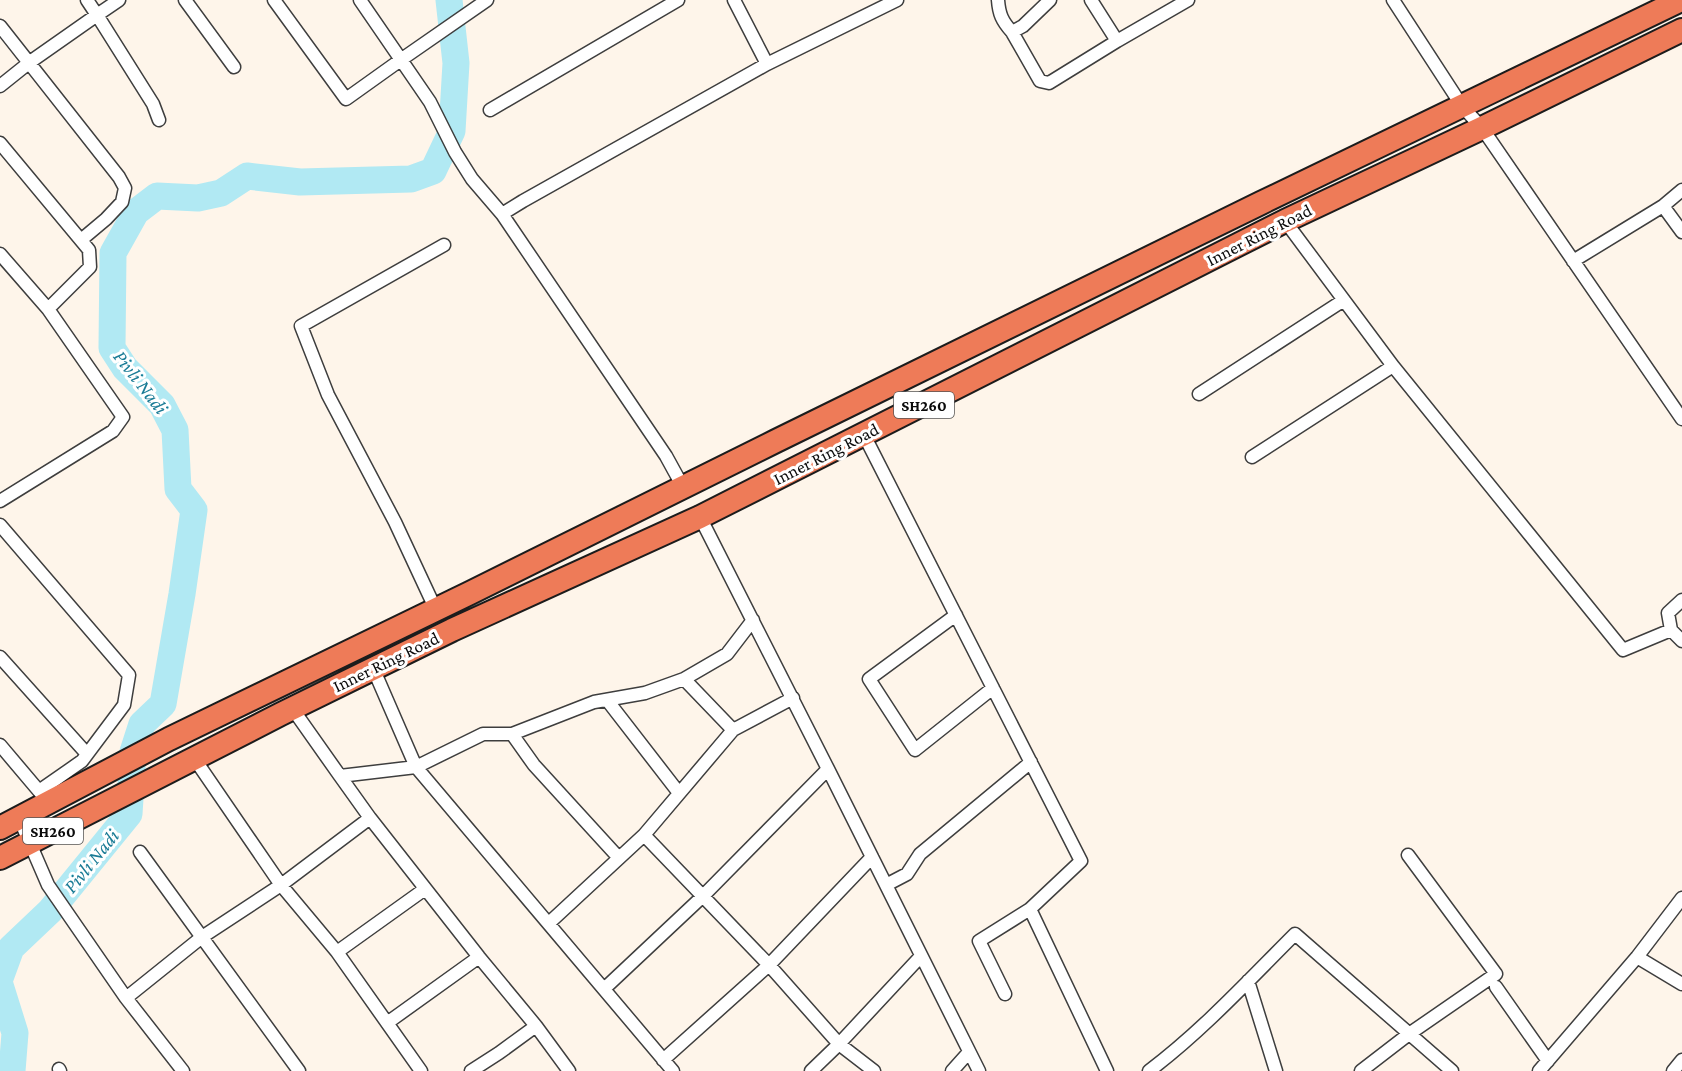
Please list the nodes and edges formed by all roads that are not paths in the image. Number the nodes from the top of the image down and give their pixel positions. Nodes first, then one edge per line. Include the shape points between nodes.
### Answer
1 (87, 0) edge
2 (119, 0) edge
3 (185, 0) edge
4 (274, 0) edge
5 (360, 0) edge
6 (678, 0) edge
7 (734, 0) edge
8 (897, 0) edge
9 (998, 0) edge
10 (1050, 0) edge
11 (1091, 0) edge
12 (1188, 0) edge
13 (1393, 0) edge
14 (1681, 0) edge
15 (485, 1) edge
16 (96, 15) junction
17 (0, 26) edge
18 (1682, 30) edge
19 (1012, 32) junction
20 (1116, 41) junction
21 (402, 59) junction
22 (30, 62) junction
23 (767, 64) junction
24 (234, 67) dead end
25 (0, 86) edge
26 (1462, 106) junction
27 (490, 110) dead end
28 (159, 120) dead end
29 (1482, 128) junction
30 (0, 143) edge
31 (1682, 190) edge
32 (1663, 206) junction
33 (502, 214) junction
34 (1285, 221) junction
35 (1682, 232) edge
36 (81, 240) junction
37 (444, 245) dead end
38 (0, 254) edge
39 (1573, 261) junction
40 (1344, 300) junction
41 (48, 309) junction
42 (1393, 366) junction
43 (1199, 394) dead end
44 (1682, 419) edge
45 (864, 435) junction
46 (1252, 457) dead end
47 (683, 487) junction
48 (0, 501) edge
49 (700, 518) junction
50 (0, 525) edge
51 (1682, 600) edge
52 (436, 610) junction
53 (956, 615) junction
54 (753, 620) junction
55 (1671, 630) junction
56 (1682, 641) edge
57 (0, 657) edge
58 (373, 668) junction
59 (684, 679) junction
60 (993, 688) junction
61 (793, 698) junction
62 (606, 700) junction
63 (292, 708) junction
64 (733, 730) junction
65 (512, 734) junction
66 (0, 745) edge
67 (87, 754) junction
68 (194, 758) junction
69 (1031, 762) junction
70 (416, 767) junction
71 (828, 769) junction
72 (340, 776) junction
73 (680, 793) junction
74 (44, 797) junction
75 (370, 818) junction
76 (10, 823) edge
77 (644, 835) junction
78 (29, 843) junction
79 (140, 852) dead end
80 (1408, 855) dead end
81 (872, 857) junction
82 (0, 858) edge
83 (619, 858) junction
84 (280, 885) junction
85 (886, 885) junction
86 (425, 889) junction
87 (703, 896) junction
88 (1682, 898) edge
89 (1030, 909) junction
90 (549, 923) junction
91 (202, 937) junction
92 (337, 952) junction
93 (921, 956) junction
94 (479, 957) junction
95 (1637, 957) junction
96 (769, 965) junction
97 (1248, 981) junction
98 (1682, 984) edge
99 (1496, 987) dead end
100 (604, 989) junction
101 (1005, 994) dead end
102 (126, 998) junction
103 (387, 1023) junction
104 (536, 1026) junction
105 (1409, 1034) junction
106 (839, 1044) junction
107 (969, 1052) junction
108 (663, 1060) junction
109 (1682, 1060) edge
110 (1548, 1061) junction
111 (183, 1071) edge
112 (300, 1071) edge
113 (421, 1071) edge
114 (471, 1071) edge
115 (569, 1071) edge
116 (673, 1071) edge
117 (811, 1071) edge
118 (874, 1071) edge
119 (952, 1071) edge
120 (979, 1071) edge
121 (1107, 1071) edge
122 (1149, 1071) edge
123 (1276, 1071) edge
124 (1361, 1071) edge
125 (1452, 1071) edge
126 (1539, 1071) edge
127 (1673, 1071) edge

1 - 16 street
2 - 16 street
3 - 24 street
4 - 21 street via 346,99
5 - 21 street
6 - 27 street
7 - 23 street
8 - 23 street
9 - 19 street via 1003,22
10 - 19 street
11 - 20 street
12 - 20 street
13 - 26 street
14 - 26 highway, Inner Ring Road / SH260
15 - 21 street
16 - 22 street
16 - 28 street via 153,104
17 - 22 street
18 - 29 highway, Inner Ring Road / SH260
19 - 20 street via 1040,81 1048,83
21 - 33 street via 472,179
22 - 25 street
22 - 36 street via 125,188 122,202
23 - 33 street
26 - 29 street
26 - 47 highway, Inner Ring Road / SH260
29 - 34 highway, Inner Ring Road / SH260
29 - 39 street
30 - 36 street
31 - 32 street
32 - 35 street
32 - 39 street
33 - 47 street
34 - 40 street
34 - 45 highway, Inner Ring Road / SH260
36 - 41 street via 88,250 90,267
37 - 52 street via 301,326 328,395
38 - 41 street
39 - 44 street
40 - 42 street
40 - 43 street
41 - 48 street via 123,417 113,431
42 - 46 street
42 - 55 street via 1623,650
45 - 49 highway, Inner Ring Road / SH260
45 - 53 street
47 - 52 highway, Inner Ring Road / SH260
49 - 54 street
49 - 58 highway, Inner Ring Road / SH260
50 - 67 street via 129,675 124,705
51 - 55 street via 1668,613
52 - 74 highway, Inner Ring Road / SH260 via 102,774
53 - 60 street
53 - 60 street via 869,679 915,750
54 - 59 street via 727,654
54 - 61 street
55 - 56 street
57 - 67 street
58 - 63 highway, Inner Ring Road / SH260
58 - 70 street
59 - 62 street via 645,693
59 - 64 street
60 - 69 street
61 - 64 street
61 - 71 street
62 - 65 street
62 - 73 street
63 - 68 highway, Inner Ring Road / SH260
63 - 72 street
64 - 73 street
65 - 70 street via 483,734
65 - 83 street via 534,765
66 - 74 street
67 - 74 street
68 - 78 highway, Inner Ring Road / SH260
68 - 84 street
69 - 85 street via 920,854 908,874
69 - 89 street via 1081,861
70 - 72 street
70 - 90 street
71 - 81 street
71 - 87 street
72 - 75 street
73 - 77 street
74 - 76 highway, Inner Ring Road / SH260
75 - 84 street
75 - 86 street
76 - 78 street
77 - 83 street
77 - 87 street
78 - 82 highway, Inner Ring Road / SH260
78 - 102 street via 48,885
79 - 91 street
80 - 105 street via 1496,974
81 - 85 street
81 - 96 street
83 - 90 street
84 - 91 street
84 - 92 street
85 - 93 street
86 - 92 street
86 - 94 street
87 - 96 street
87 - 100 street
88 - 95 street
89 - 101 street via 979,941
89 - 121 street
90 - 100 street
91 - 102 street
91 - 112 street
92 - 103 street
93 - 106 street
93 - 107 street
94 - 103 street
94 - 104 street
95 - 98 street
95 - 110 street
96 - 106 street
96 - 108 street
97 - 105 street via 1294,934
97 - 122 street via 1174,1053
97 - 123 street
99 - 110 street
100 - 108 street
102 - 111 street
103 - 113 street
104 - 114 street
104 - 115 street
105 - 124 street
105 - 125 street
106 - 117 street
106 - 118 street
107 - 119 street
107 - 120 street
108 - 116 street
109 - 127 street
110 - 126 street

